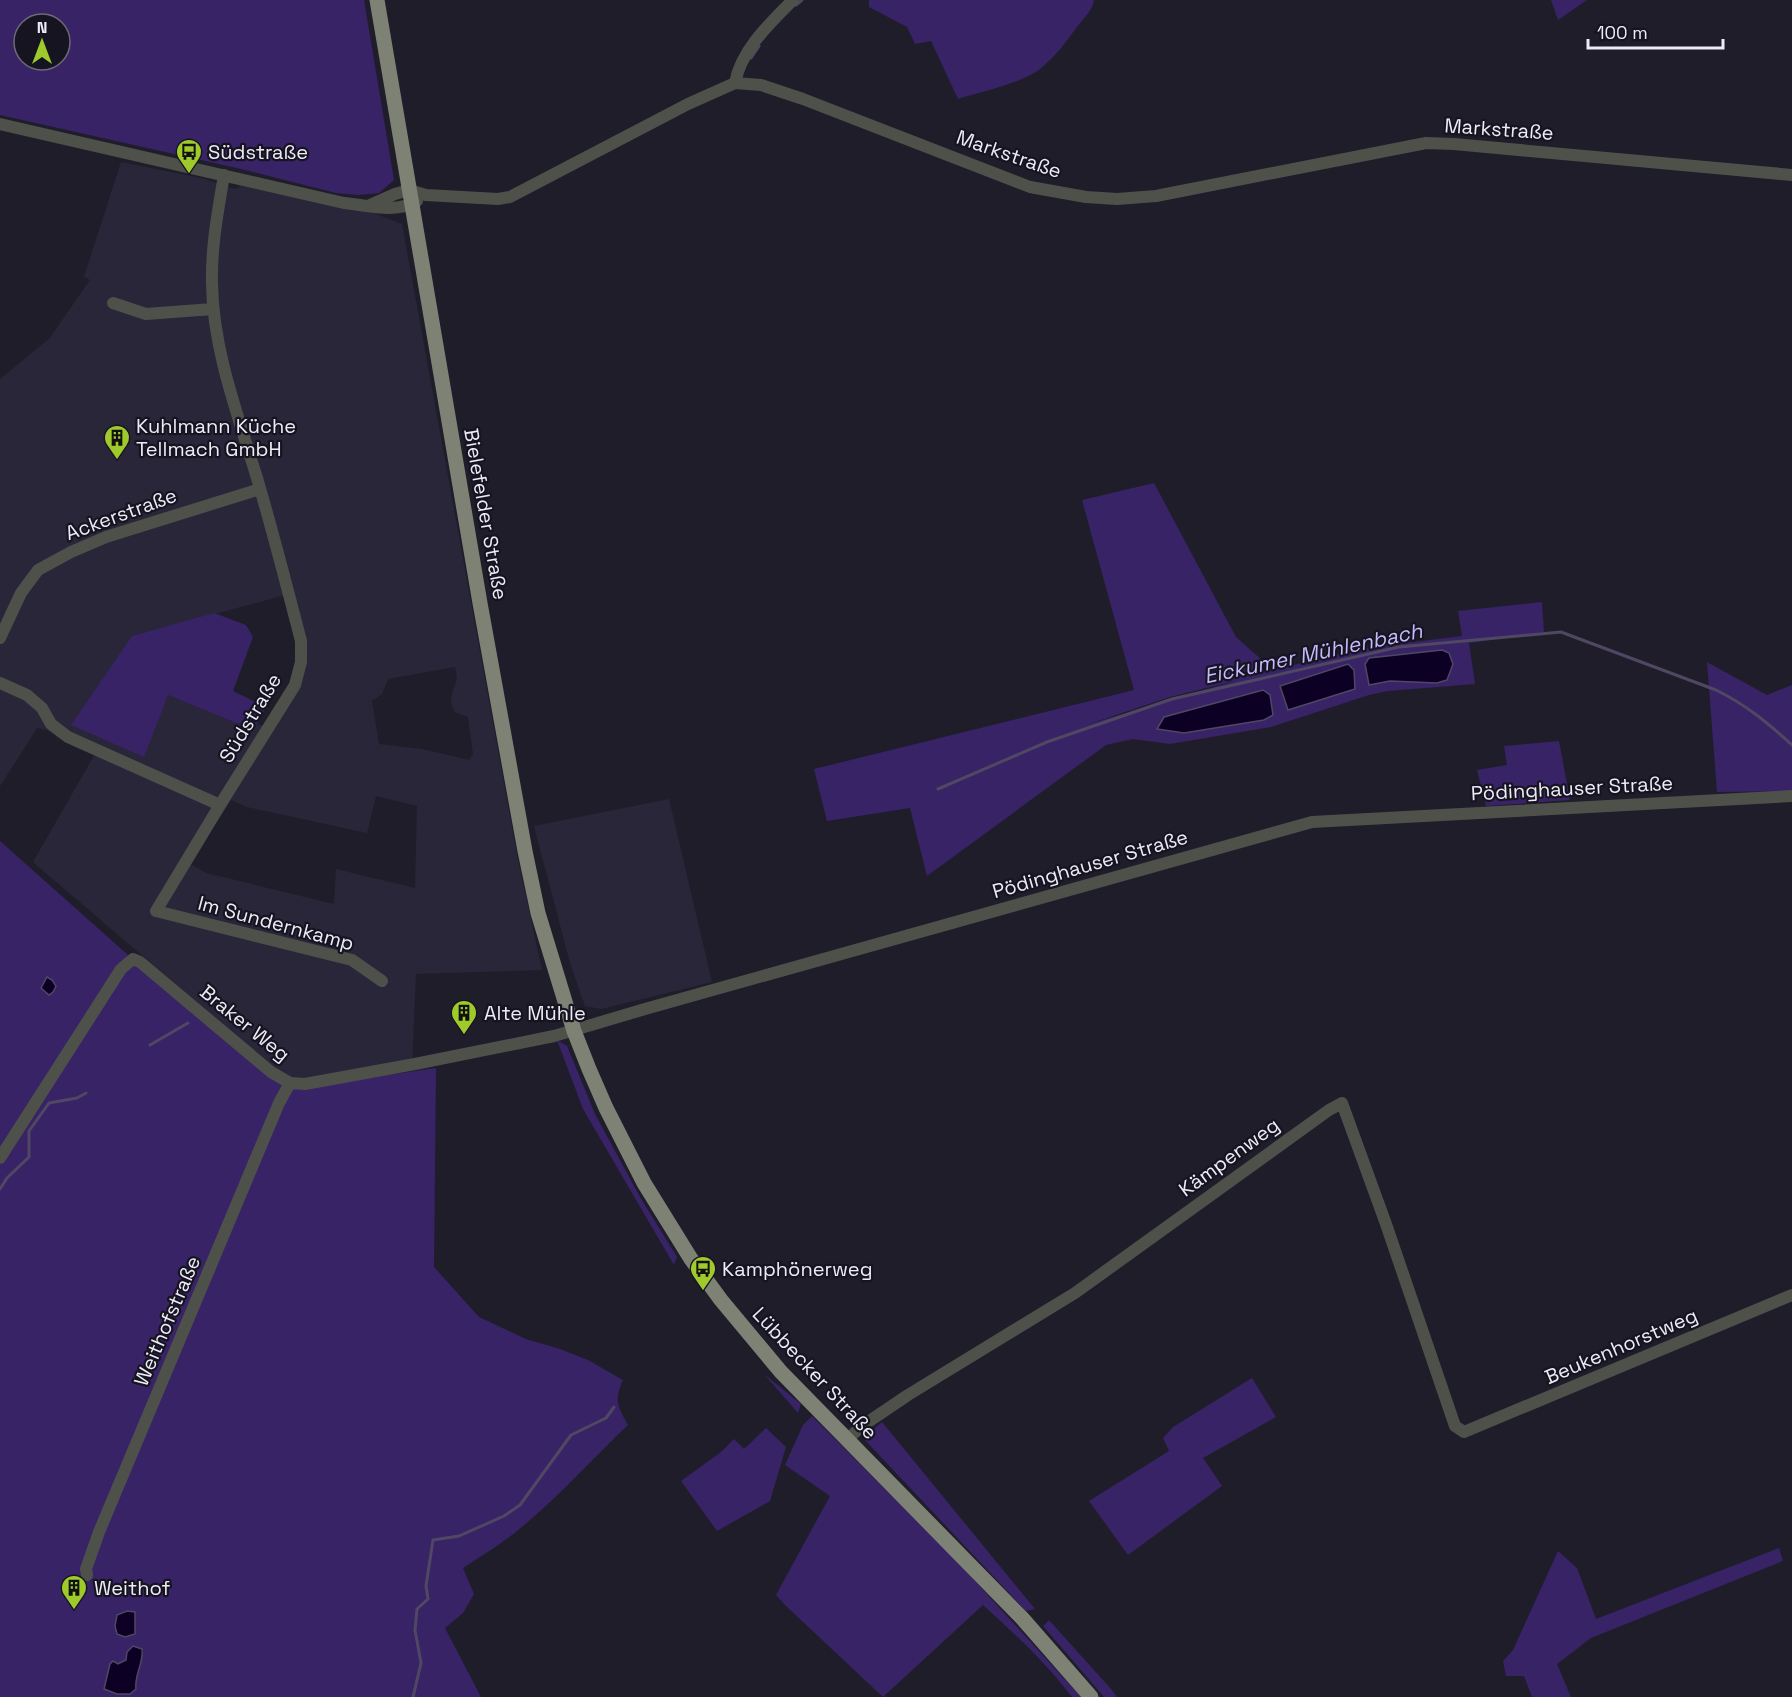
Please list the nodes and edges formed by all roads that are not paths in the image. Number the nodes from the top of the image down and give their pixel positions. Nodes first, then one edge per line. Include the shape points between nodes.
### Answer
1 (377, 0) edge
2 (793, 0) edge
3 (735, 83) junction
4 (0, 124) edge
5 (224, 175) junction
6 (1792, 176) edge
7 (410, 198) junction
8 (113, 303) dead end
9 (213, 309) junction
10 (260, 489) junction
11 (0, 638) edge
12 (0, 683) edge
13 (1792, 796) edge
14 (220, 805) junction
15 (156, 911) joint
16 (382, 981) dead end
17 (574, 1031) junction
18 (415, 1065) joint
19 (290, 1083) junction
20 (0, 1158) edge
21 (1792, 1295) edge
22 (1464, 1432) joint
23 (846, 1440) junction
24 (87, 1575) dead end
25 (1091, 1697) edge

1 - 7 main road, Bielefelder Straße
2 - 3 street via 748,52
3 - 6 street, Markstraße via 761,85 803,99 1030,187 1086,197 1156,196 1426,144
3 - 7 street via 510,197
4 - 5 street
5 - 7 street via 344,203 391,208
5 - 9 street, Südstraße via 213,255
7 - 17 main road, Bielefelder Straße via 537,913
8 - 9 street via 146,314
9 - 10 street, Südstraße via 230,388
10 - 11 street, Ackerstraße via 106,537 38,570 21,594
10 - 14 street, Südstraße via 301,641 301,662 295,685
12 - 14 street via 27,694 51,724 68,737
13 - 17 street, Pödinghauser Straße via 1312,822
14 - 15 street, Südstraße
15 - 16 street, Im Sundernkamp via 352,960
17 - 18 street, Pödinghauser Straße
17 - 23 main road, Lübbecker Straße via 606,1108 644,1183 691,1259 781,1372
18 - 19 street, Braker Weg
19 - 20 street, Braker Weg via 271,1072 133,959 121,969
19 - 24 street, Weithofstraße via 99,1532
21 - 22 street, Beukenhorstweg
22 - 23 street, Kämpenweg via 1455,1426 1342,1103 1075,1293 908,1395
23 - 25 main road, Lübbecker Straße via 1022,1618

